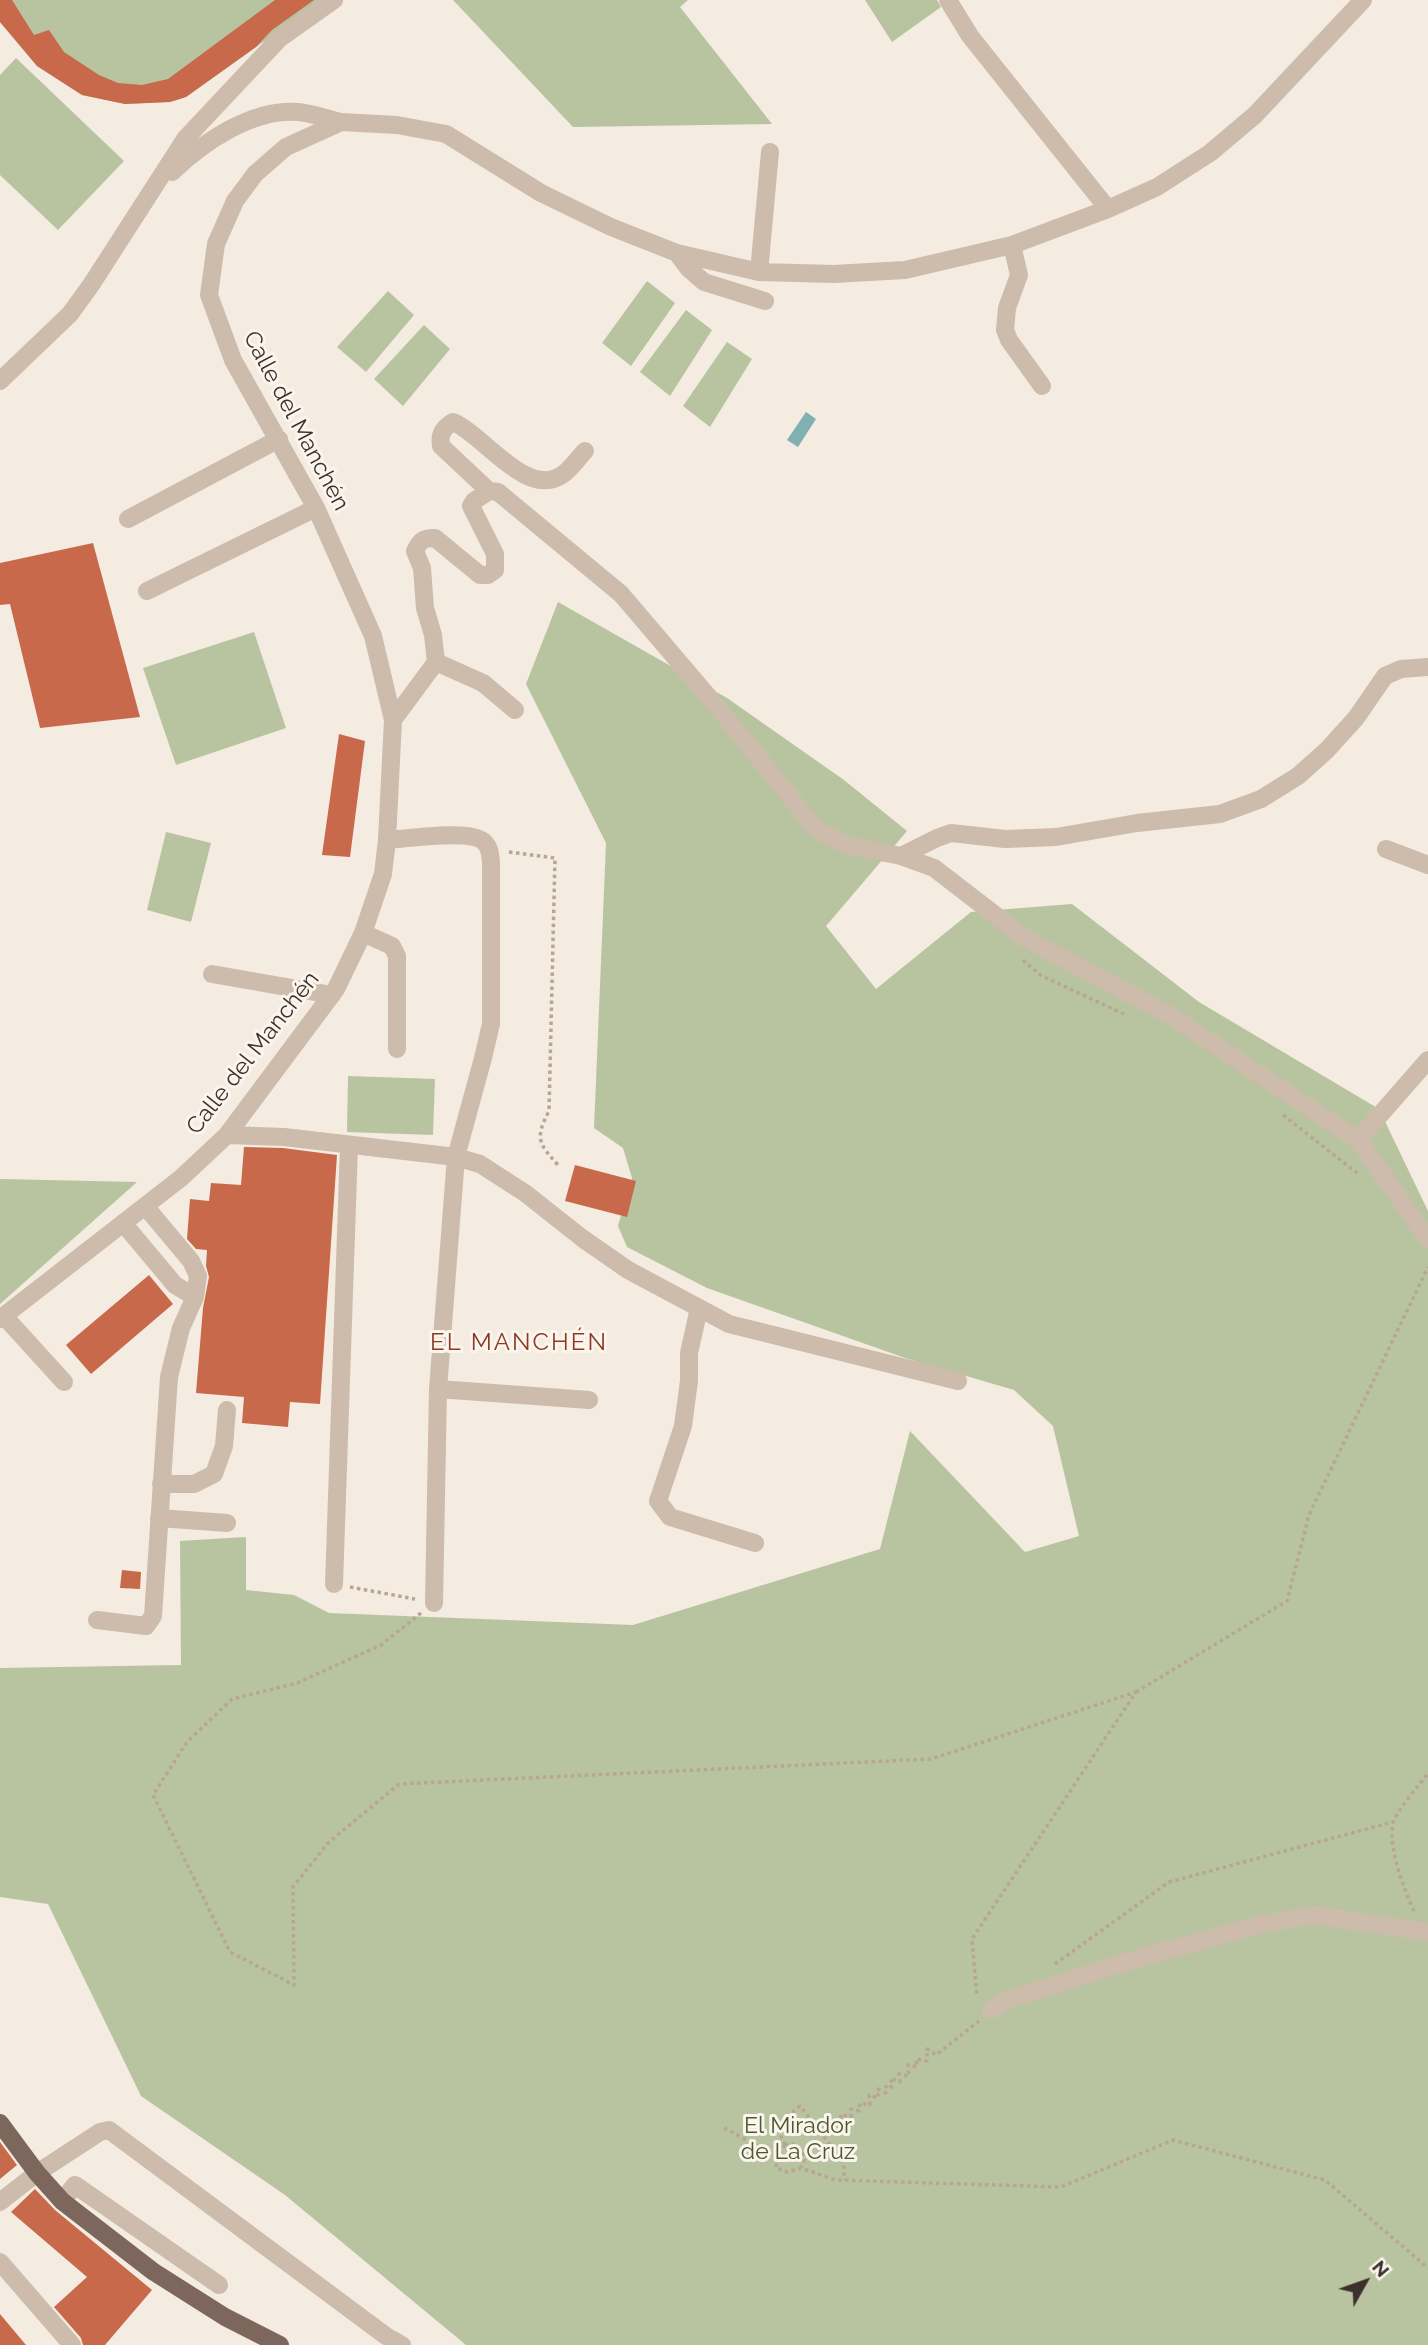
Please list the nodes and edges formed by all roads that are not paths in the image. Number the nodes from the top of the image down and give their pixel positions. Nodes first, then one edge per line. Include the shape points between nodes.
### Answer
1 (334, 0) edge
2 (948, 0) edge
3 (1363, 0) edge
4 (341, 122) junction
5 (770, 152) dead end
6 (145, 199) junction
7 (1108, 209) junction
8 (1012, 245) junction
9 (677, 253) junction
10 (759, 272) junction
11 (765, 300) dead end
12 (0, 381) edge
13 (1041, 386) dead end
14 (279, 439) junction
15 (585, 451) dead end
16 (489, 491) junction
17 (316, 508) junction
18 (128, 519) dead end
19 (148, 591) dead end
20 (436, 662) junction
21 (1428, 667) edge
22 (515, 710) dead end
23 (393, 720) junction
24 (387, 840) junction
25 (1386, 849) dead end
26 (901, 856) junction
27 (1428, 865) edge
28 (363, 933) junction
29 (212, 974) dead end
30 (332, 995) junction
31 (397, 1049) dead end
32 (1428, 1060) edge
33 (227, 1135) junction
34 (1358, 1140) junction
35 (349, 1146) junction
36 (456, 1157) junction
37 (145, 1206) junction
38 (123, 1223) junction
39 (1428, 1239) edge
40 (195, 1297) junction
41 (699, 1308) junction
42 (2, 1318) edge
43 (958, 1381) dead end
44 (64, 1382) dead end
45 (438, 1389) junction
46 (589, 1400) dead end
47 (227, 1410) dead end
48 (161, 1485) junction
49 (159, 1518) junction
50 (227, 1523) dead end
51 (755, 1543) dead end
52 (334, 1584) road end
53 (434, 1603) road end
54 (97, 1620) dead end
55 (1425, 1930) edge
56 (989, 2012) road end
57 (0, 2123) edge
58 (55, 2161) junction
59 (37, 2173) junction
60 (75, 2185) junction
61 (62, 2201) junction
62 (0, 2203) edge
63 (0, 2262) edge
64 (219, 2285) dead end
65 (388, 2342) edge
66 (72, 2345) edge
67 (280, 2345) edge

1 - 6 street via 279,39 185,139
2 - 7 street via 970,36
3 - 7 street, Calle del Manchén via 1264,106 1210,153 1157,187
4 - 6 street via 297,112 255,117 193,152
4 - 9 street, Calle del Manchén via 446,134 541,193
4 - 14 street, Calle del Manchén via 286,147 254,174 235,201 216,244 209,295 233,360
5 - 10 street
6 - 12 street via 70,314
7 - 8 street, Calle del Manchén
8 - 10 street, Calle del Manchén via 905,270
8 - 13 street via 1019,275 1007,307 1005,330
9 - 10 street, Calle del Manchén
9 - 11 street via 704,282
14 - 17 street, Calle del Manchén
14 - 18 street
15 - 16 street via 562,475 537,479 521,473 453,422 442,431 441,446
16 - 20 street via 471,506 495,554 495,570 480,575 435,538 425,538 415,551 422,568
16 - 26 street via 498,492 621,594 816,829 846,845
17 - 19 street
17 - 23 street, Calle del Manchén via 373,636
20 - 22 street via 470,676
20 - 23 street
21 - 26 street via 1401,669 1385,676 1356,718 1298,776 1261,799 1220,814 1056,837 1005,839 951,833
23 - 24 street, Calle del Manchén
24 - 28 street, Calle del Manchén via 383,874
24 - 36 street via 466,835 481,839 489,849 491,1024
25 - 27 street
26 - 34 street via 934,869 1025,938 1171,1016
28 - 30 street, Calle del Manchén
28 - 31 street via 393,946 397,956
29 - 30 street
30 - 33 street, Calle del Manchén
32 - 34 street
33 - 35 street
33 - 37 street, Calle del Manchén
34 - 39 street
35 - 36 street
35 - 52 street
36 - 41 street via 480,1164 628,1270
36 - 45 street
37 - 38 street, Calle del Manchén
37 - 40 street via 191,1261 198,1276
38 - 40 street via 175,1285
38 - 42 street, Calle del Manchén
40 - 48 street via 181,1328 169,1377
41 - 43 street via 729,1324
41 - 51 street via 682,1426 658,1502 670,1517
42 - 44 street
45 - 46 street
45 - 53 street
47 - 48 street via 224,1446 214,1474 194,1484
48 - 49 street
49 - 50 street
49 - 54 street via 153,1616 146,1626
55 - 56 street via 1314,1915 1264,1924 1004,2001
57 - 59 main road
58 - 59 street
58 - 60 street
58 - 65 street via 109,2130
59 - 61 main road
59 - 62 street
60 - 61 street
60 - 64 street
61 - 67 main road via 154,2272
63 - 66 street

